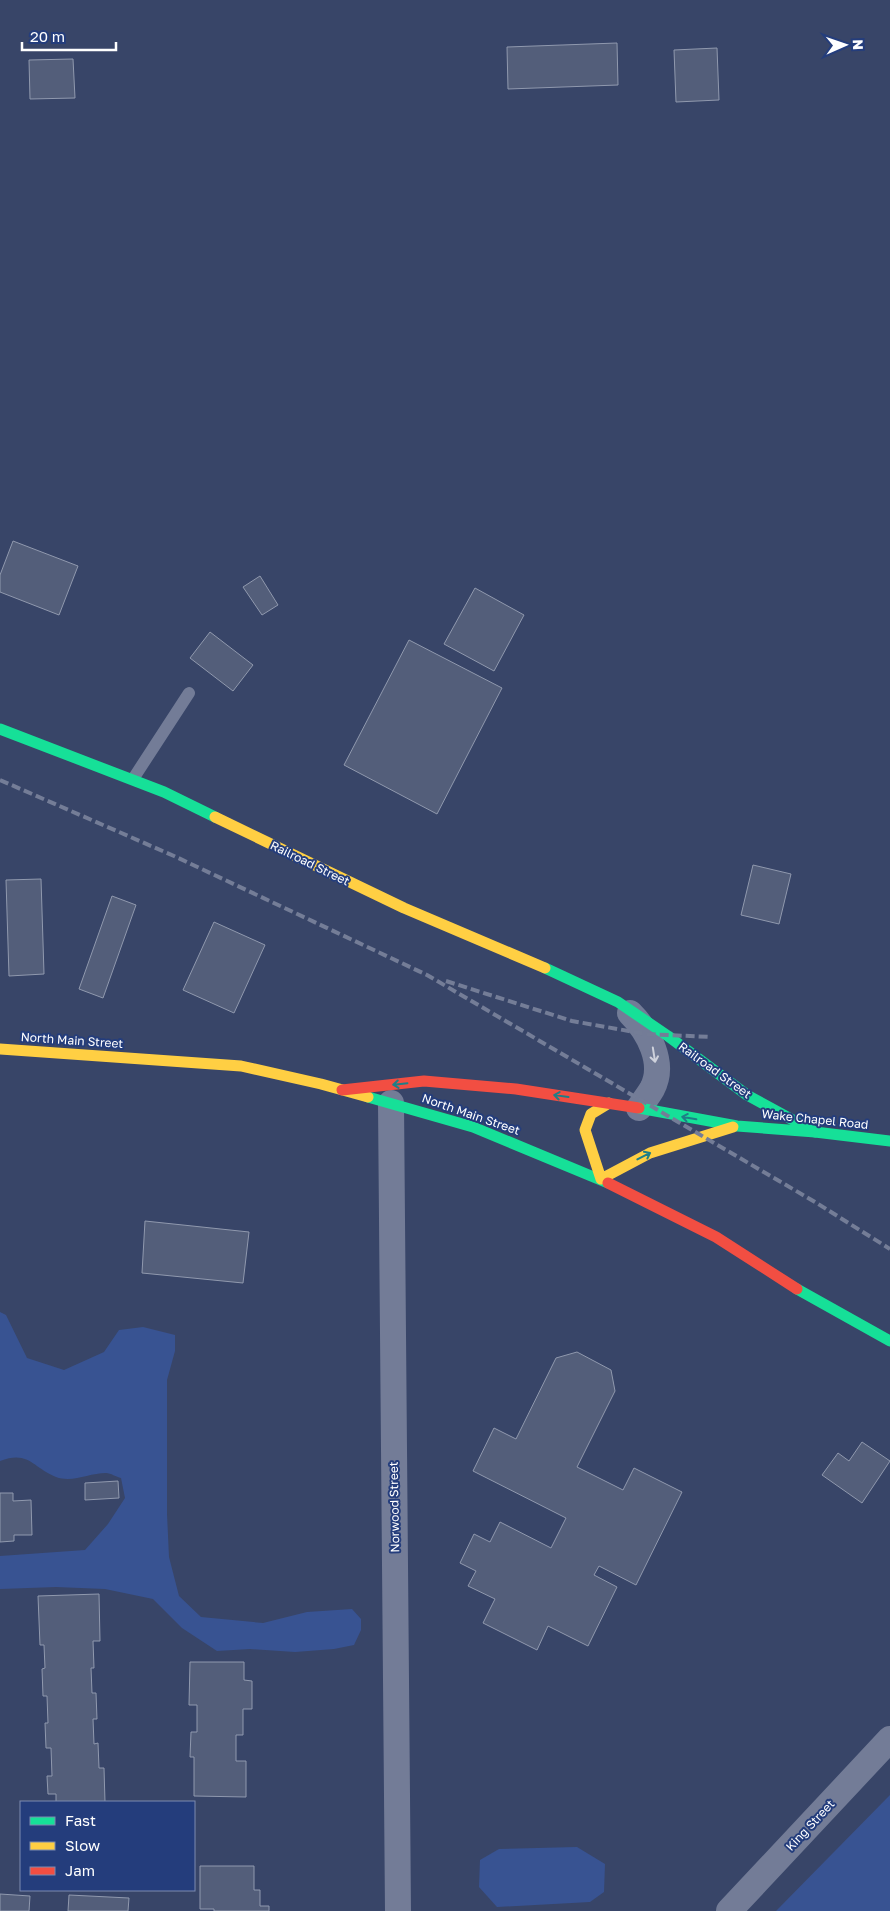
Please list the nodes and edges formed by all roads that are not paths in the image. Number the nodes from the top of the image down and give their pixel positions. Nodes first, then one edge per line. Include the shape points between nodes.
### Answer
1 (189, 694) dead end
2 (0, 729) edge
3 (133, 779) junction
4 (618, 1002) junction
5 (0, 1049) edge
6 (342, 1090) junction
7 (391, 1103) junction
8 (609, 1103) junction
9 (639, 1108) junction
10 (737, 1126) junction
11 (815, 1132) junction
12 (890, 1141) edge
13 (601, 1179) junction
14 (890, 1341) edge
15 (890, 1739) edge
16 (398, 1911) edge
17 (729, 1911) edge

1 - 3 lane
2 - 3 main road, Railroad Street
3 - 4 main road, Railroad Street via 404,908
4 -> 9 street, Railroad Street via 642,1025 654,1049 656,1070 653,1088
4 - 11 main road, Railroad Street via 747,1095
5 - 6 main road, North Main Street via 241,1066
6 - 7 main road, North Main Street
8 -> 6 main road, Wake Chapel Road via 516,1089 424,1081
7 - 13 main road, North Main Street via 472,1126
7 - 16 street, Norwood Street
8 - 9 main road, Wake Chapel Road
8 - 13 main road via 591,1114 585,1130
10 -> 9 main road, Wake Chapel Road
10 - 11 main road, Wake Chapel Road
13 -> 10 main road, Wake Chapel Road via 650,1153
11 - 12 main road, Wake Chapel Road
13 - 14 main road, North Main Street via 716,1237 790,1285
15 - 17 street, King Street

